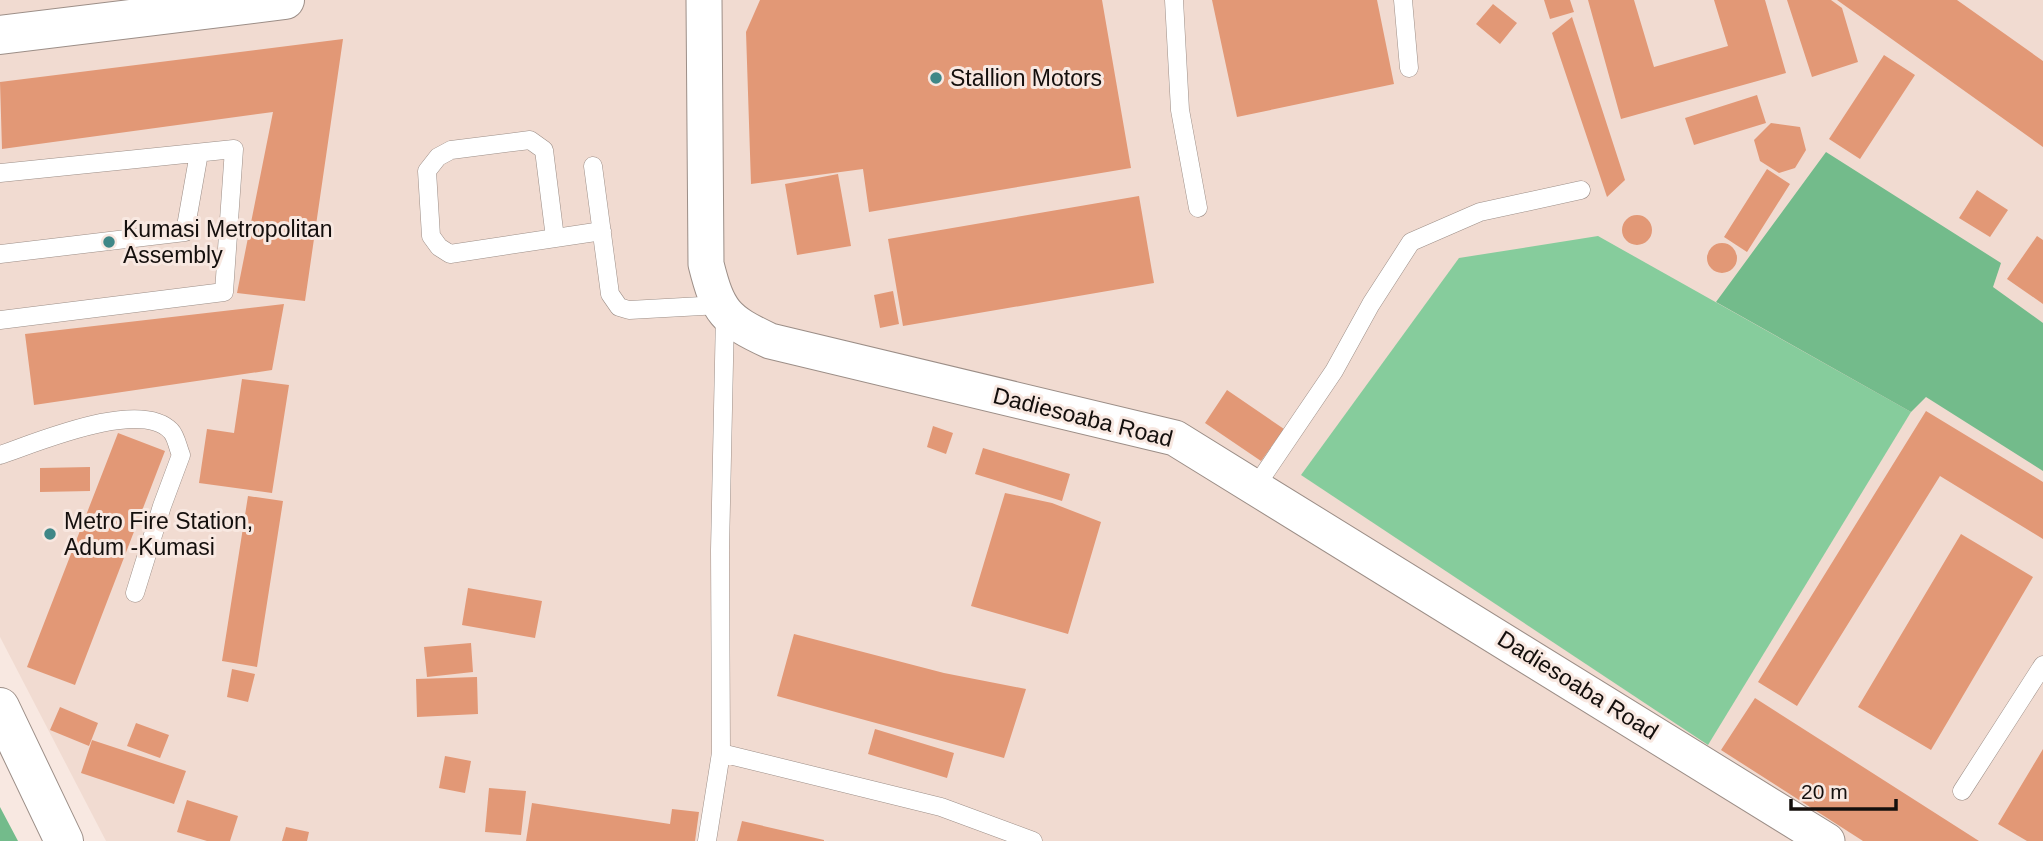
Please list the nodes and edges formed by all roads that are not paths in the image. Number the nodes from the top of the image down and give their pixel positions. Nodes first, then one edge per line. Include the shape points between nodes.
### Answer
1 (285, 0) edge
2 (704, 0) edge
3 (1174, 0) edge
4 (1403, 0) edge
5 (0, 35) edge
6 (1409, 68) dead end
7 (199, 153) junction
8 (593, 166) dead end
9 (0, 173) edge
10 (1581, 190) dead end
11 (1198, 208) dead end
12 (602, 231) junction
13 (555, 238) junction
14 (0, 254) edge
15 (722, 310) junction
16 (0, 320) edge
17 (0, 455) edge
18 (1256, 486) junction
19 (135, 593) dead end
20 (2043, 665) edge
21 (0, 707) edge
22 (721, 753) junction
23 (1962, 791) dead end
24 (64, 841) edge
25 (707, 841) edge
26 (1033, 841) edge
27 (1827, 841) edge

1 - 5 main road
2 - 15 street via 706,264
3 - 11 lane via 1181,110
4 - 6 lane
7 - 9 lane
7 - 14 lane via 185,232
7 - 16 lane via 234,149 224,292
8 - 12 lane
10 - 18 lane via 1479,212 1410,242 1334,371
12 - 13 lane
12 - 15 lane via 610,294 619,307
13 - 13 lane via 450,254 431,236 427,171 451,149 530,140 544,150
15 - 18 street, Dadiesoaba Road via 744,329 770,341 1175,438
15 - 22 lane
17 - 19 lane via 94,423 151,419 171,431 181,455
18 - 27 street, Dadiesoaba Road
20 - 23 lane
21 - 24 main road
22 - 25 lane
22 - 26 lane via 941,807

